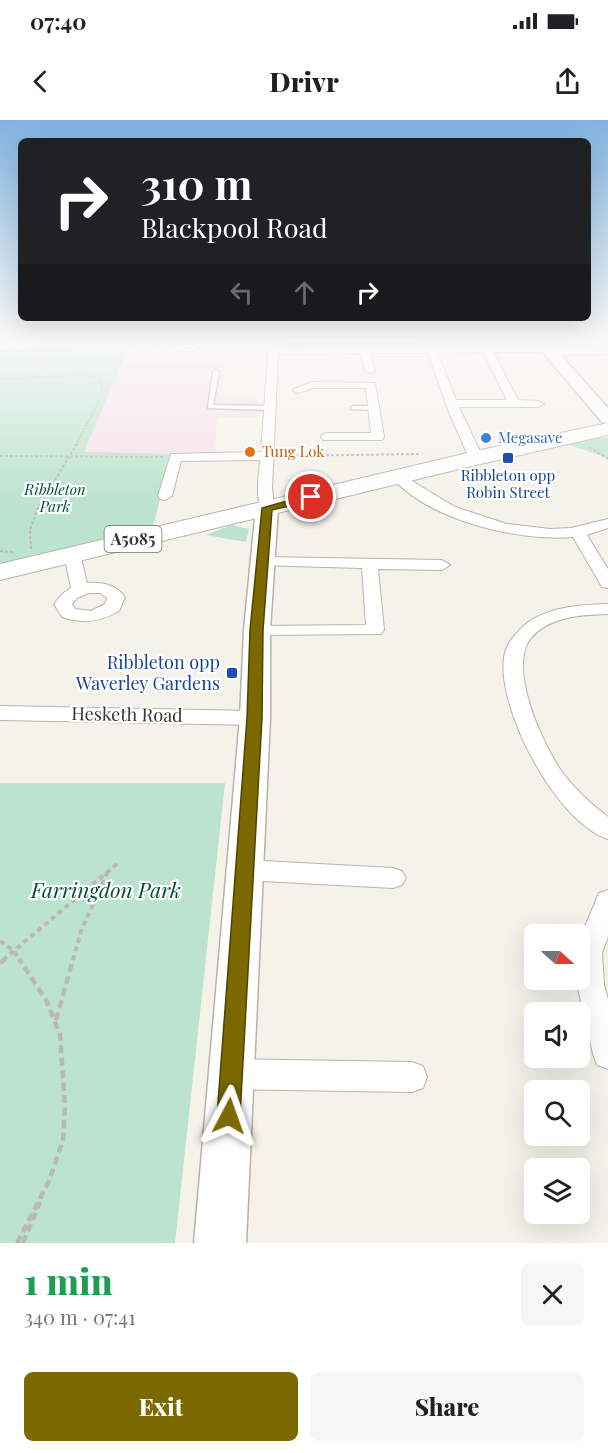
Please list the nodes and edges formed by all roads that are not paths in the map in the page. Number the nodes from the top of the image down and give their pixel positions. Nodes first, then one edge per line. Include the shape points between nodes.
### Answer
1 (212, 394) edge
2 (281, 394) edge
3 (335, 394) edge
4 (449, 394) edge
5 (510, 394) edge
6 (587, 394) edge
7 (452, 403) junction
8 (514, 403) junction
9 (538, 404) dead end
10 (270, 408) junction
11 (352, 408) dead end
12 (374, 408) junction
13 (608, 418) edge
14 (608, 429) edge
15 (327, 437) dead end
16 (267, 456) junction
17 (476, 458) junction
18 (399, 477) junction
19 (165, 496) dead end
20 (267, 508) junction
21 (608, 523) edge
22 (578, 532) junction
23 (72, 554) junction
24 (263, 562) junction
25 (370, 564) junction
26 (442, 565) dead end
27 (0, 572) edge
28 (608, 583) edge
29 (80, 590) dead end
30 (608, 609) edge
31 (257, 630) junction
32 (0, 713) edge
33 (255, 718) junction
34 (608, 830) edge
35 (244, 870) junction
36 (393, 878) dead end
37 (608, 901) edge
38 (608, 1054) edge
39 (231, 1074) junction
40 (412, 1077) dead end
41 (220, 1243) edge

1 - 10 lane via 210,407
2 - 10 street
3 - 12 street via 372,395
4 - 7 street
5 - 8 street
6 - 13 street
7 - 8 street
7 - 17 street
8 - 9 street
10 - 16 street
11 - 12 lane
12 - 15 street via 378,437
14 - 17 highway, A5085
16 - 19 street via 176,457
16 - 20 street
17 - 18 highway, A5085
18 - 20 highway, A5085
18 - 22 street via 450,510 483,522 535,532
20 - 23 highway, A5085
20 - 24 street
21 - 22 street
22 - 28 street
23 - 27 highway, A5085
23 - 29 street
24 - 25 street
24 - 31 street
25 - 26 street
25 - 31 street via 375,630
30 - 34 street via 572,611 546,620 523,635 513,656 524,716 546,767 562,789
31 - 33 street
32 - 33 street, Hesketh Road
33 - 35 street
35 - 36 street
35 - 39 street
37 - 38 street via 588,953 590,986
39 - 40 street
39 - 41 street

